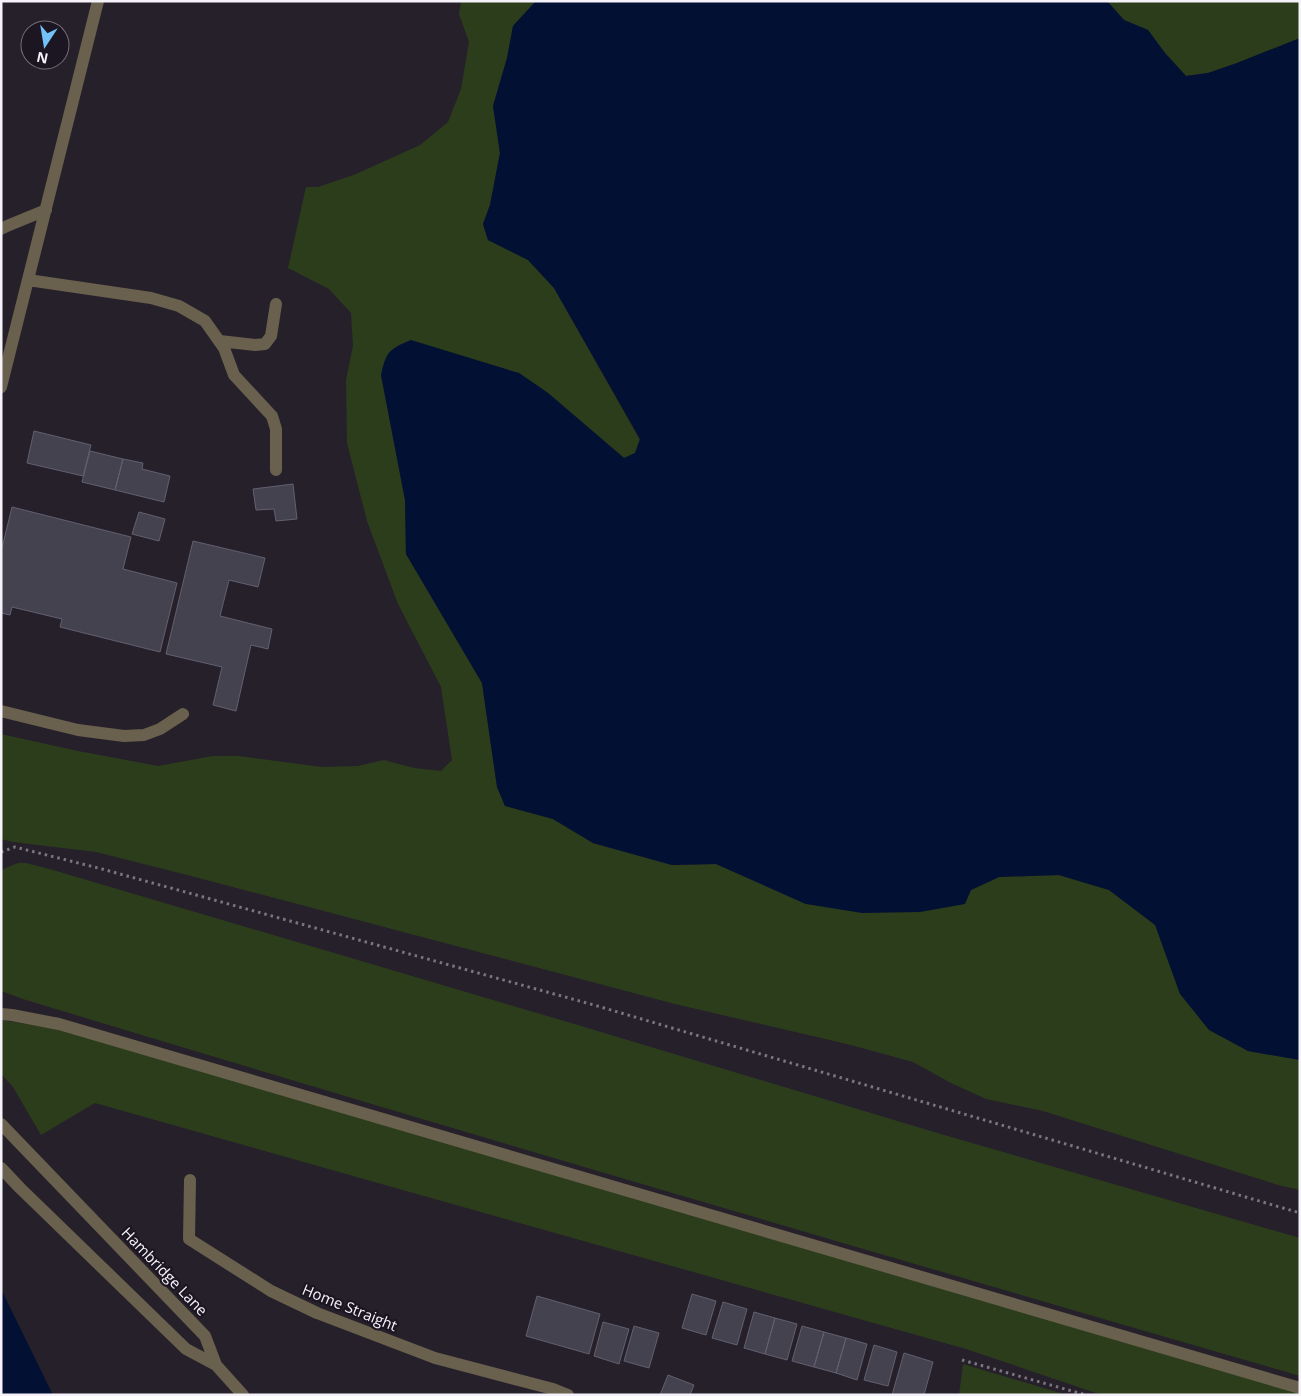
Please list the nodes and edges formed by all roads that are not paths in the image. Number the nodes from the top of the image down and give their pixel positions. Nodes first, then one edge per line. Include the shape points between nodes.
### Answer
1 (98, 1) edge
2 (46, 210) junction
3 (1, 229) edge
4 (28, 280) junction
5 (276, 304) dead end
6 (220, 342) junction
7 (1, 386) edge
8 (276, 470) dead end
9 (1, 711) edge
10 (183, 714) dead end
11 (1, 1014) edge
12 (1, 1124) edge
13 (1, 1168) edge
14 (190, 1180) dead end
15 (216, 1365) junction
16 (1300, 1388) edge
17 (244, 1395) edge
18 (568, 1395) edge

1 - 2 street
2 - 3 street
2 - 4 street
4 - 6 street via 151,298 179,306 205,321
4 - 7 street
5 - 6 street via 271,336 265,344
6 - 8 street via 234,375 272,416 276,429
9 - 10 street via 78,730 124,736 144,735
11 - 16 street via 59,1024
12 - 15 street, Hambridge Lane via 206,1336
13 - 15 street via 186,1349
14 - 18 street, Home Straight via 189,1239 271,1291 317,1313 435,1358
15 - 17 street, Hambridge Lane

